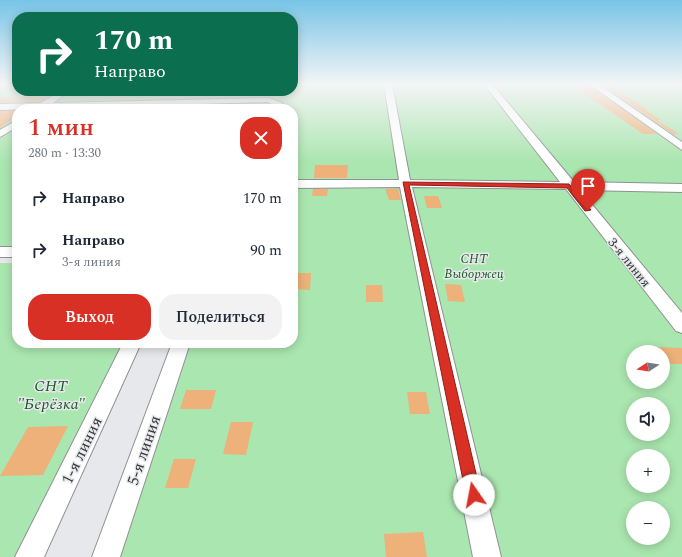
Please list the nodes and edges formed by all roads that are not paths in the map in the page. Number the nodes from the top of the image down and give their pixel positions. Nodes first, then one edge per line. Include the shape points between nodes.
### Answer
1 (392, 110) edge
2 (509, 110) edge
3 (630, 110) edge
4 (12, 126) edge
5 (0, 134) edge
6 (682, 146) edge
7 (405, 183) junction
8 (298, 184) edge
9 (569, 186) junction
10 (682, 188) edge
11 (682, 326) edge
12 (130, 348) edge
13 (179, 348) edge
14 (29, 557) edge
15 (106, 557) edge
16 (487, 557) edge

1 - 7 street
2 - 9 street, 3-я линия
3 - 6 street
4 - 5 street
7 - 8 street
7 - 9 street
7 - 16 street
9 - 10 street
9 - 11 street, 3-я линия
12 - 14 street, 1-я линия
13 - 15 street, 5-я линия

